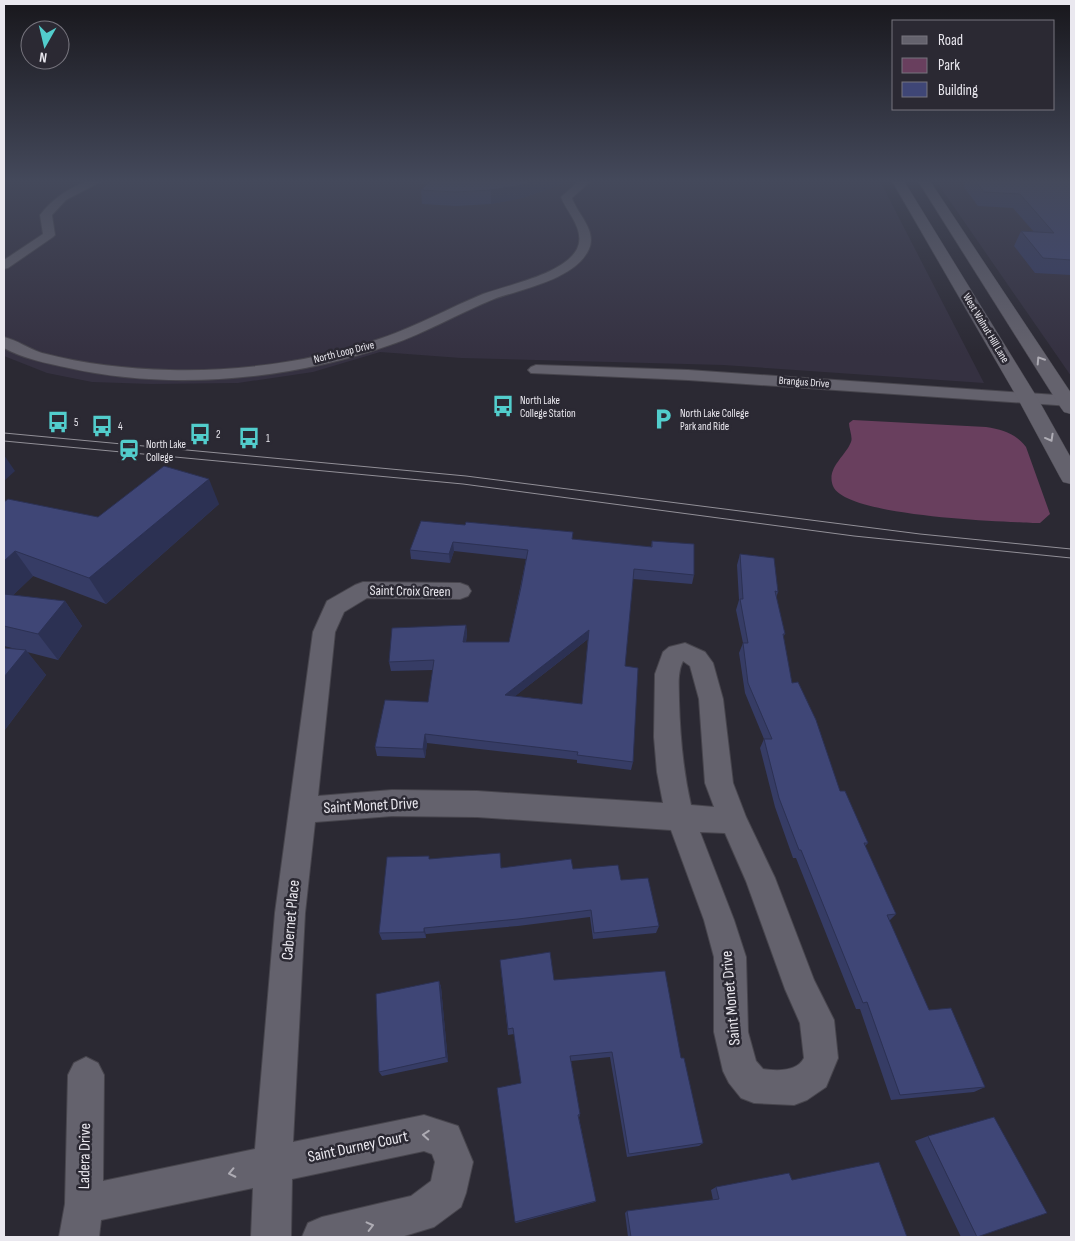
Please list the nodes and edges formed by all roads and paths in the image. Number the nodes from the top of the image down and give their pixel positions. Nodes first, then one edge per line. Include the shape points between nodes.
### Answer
1 (43, 239) edge
2 (585, 239) edge
3 (932, 239) edge
4 (962, 239) edge
5 (4, 265) edge
6 (4, 341) edge
7 (536, 370) dead end
8 (1028, 399) junction
9 (1070, 403) edge
10 (1071, 477) edge
11 (460, 591) dead end
12 (335, 607) joint
13 (302, 810) junction
14 (680, 817) junction
15 (733, 822) junction
16 (86, 1075) dead end
17 (273, 1164) junction
18 (81, 1221) edge
19 (271, 1237) edge
20 (322, 1237) edge

1 - 5 street
2 - 6 street, North Loop Drive via 581,254 552,274 371,346 275,368 229,373 132,373 69,364 36,355
3 - 8 main road, West Walnut Hill Lane
9 -> 4 main road, West Walnut Hill Lane
7 - 8 street, Brangus Drive via 698,376
8 - 9 street, Brangus Drive
8 -> 10 main road, West Walnut Hill Lane
11 - 12 street, Saint Croix Green via 363,590
12 - 13 street, Cabernet Place via 324,632
13 - 14 street, Saint Monet Drive via 392,803 477,804
13 - 17 street, Cabernet Place via 290,913
14 - 15 street, Saint Monet Drive
14 - 15 street, Saint Monet Drive via 670,772 667,674 671,658 685,652 701,663 711,699 719,783
14 - 15 street, Saint Monet Drive via 730,957 730,1032 740,1071 754,1085 794,1087 814,1075 821,1058 817,1020 801,989 760,878
16 - 18 street, Ladera Drive
17 -> 18 street, Saint Durney Court
17 - 19 street, Cabernet Place
20 -> 17 street, Saint Durney Court via 420,1213 447,1193 454,1162 446,1138 424,1133

